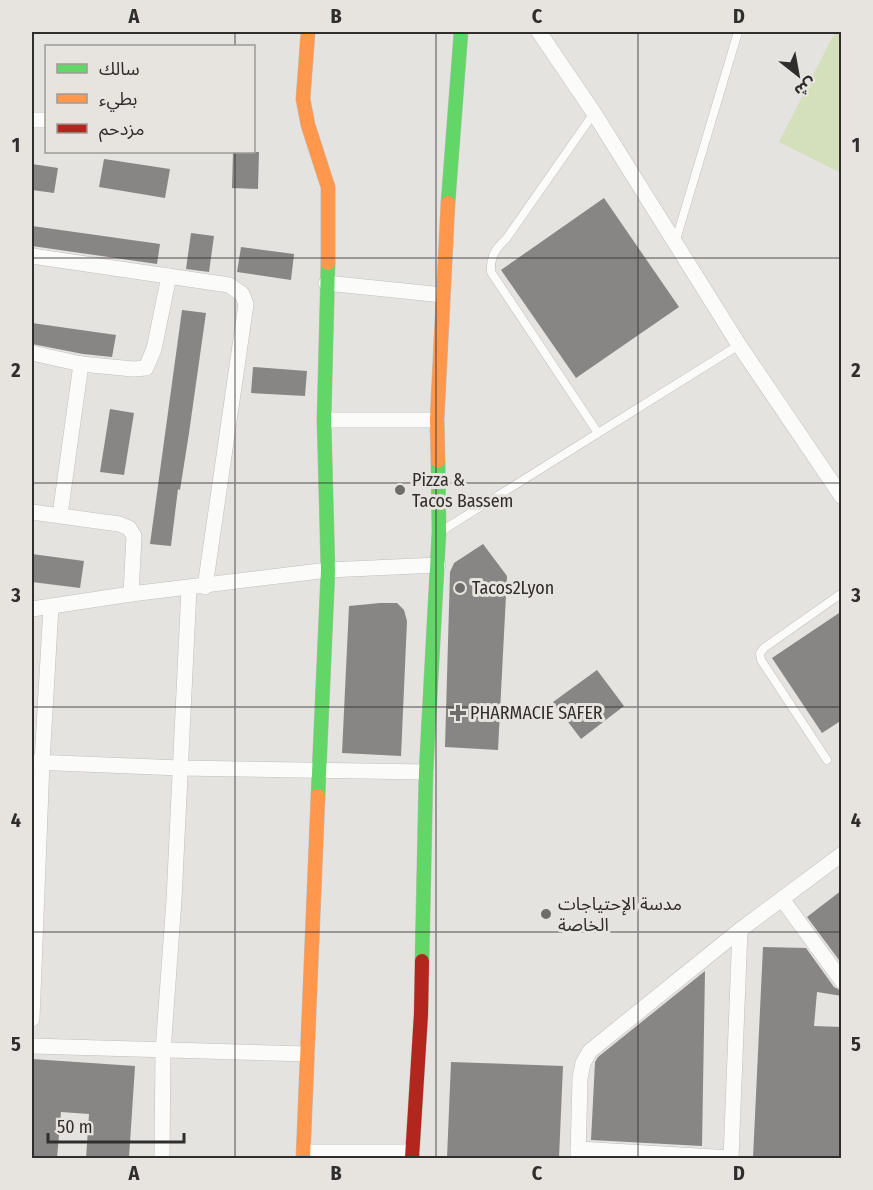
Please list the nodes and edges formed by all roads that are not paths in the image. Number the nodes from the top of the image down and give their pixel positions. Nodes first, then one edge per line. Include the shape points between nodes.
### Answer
1 (308, 32) edge
2 (451, 32) edge
3 (460, 32) edge
4 (539, 32) edge
5 (738, 32) edge
6 (459, 46) junction
7 (594, 113) junction
8 (675, 244) junction
9 (32, 256) edge
10 (169, 276) junction
11 (326, 283) junction
12 (443, 295) junction
13 (739, 345) junction
14 (32, 354) edge
15 (81, 364) junction
16 (324, 420) junction
17 (437, 420) junction
18 (598, 433) junction
19 (842, 497) edge
20 (32, 512) edge
21 (60, 515) junction
22 (439, 532) junction
23 (438, 565) junction
24 (328, 570) junction
25 (206, 586) junction
26 (189, 588) junction
27 (842, 593) edge
28 (131, 594) junction
29 (51, 607) junction
30 (32, 609) edge
31 (827, 760) dead end
32 (37, 762) edge
33 (180, 768) junction
34 (319, 771) junction
35 (426, 772) junction
36 (842, 854) edge
37 (782, 899) junction
38 (740, 930) junction
39 (842, 981) edge
40 (32, 1019) edge
41 (32, 1046) edge
42 (163, 1051) junction
43 (307, 1053) junction
44 (578, 1154) edge
45 (304, 1155) edge
46 (412, 1155) edge
47 (162, 1158) edge
48 (731, 1158) edge

1 - 11 main road via 303,99 328,187
2 - 6 main road
3 - 6 main road
4 - 7 street
5 - 8 lane
6 - 12 main road
7 - 8 street
7 - 18 lane via 490,261 491,272
8 - 13 street
9 - 10 street
10 - 15 street via 146,368
10 - 25 street via 229,285 242,294 246,304
11 - 12 street
11 - 16 main road
12 - 17 main road
13 - 18 lane
13 - 19 street
14 - 15 street
15 - 21 street
16 - 17 street
16 - 24 main road
17 - 22 main road
18 - 22 lane
20 - 21 street
21 - 28 street via 129,528 134,536
22 - 23 main road
23 - 24 street
23 - 35 main road
24 - 25 street
24 - 34 main road
25 - 26 street
26 - 28 street
26 - 33 street
27 - 31 lane via 760,653
28 - 29 street
29 - 30 street
29 - 32 street
32 - 33 street
32 - 40 street
33 - 34 street
33 - 42 street
34 - 35 street
34 - 43 main road
35 - 46 main road via 421,1014
36 - 37 street
37 - 38 street
37 - 39 street
38 - 44 street via 590,1050 580,1078
38 - 48 street
41 - 42 street
42 - 43 street
42 - 47 street
43 - 45 main road
44 - 48 street
45 - 46 street

